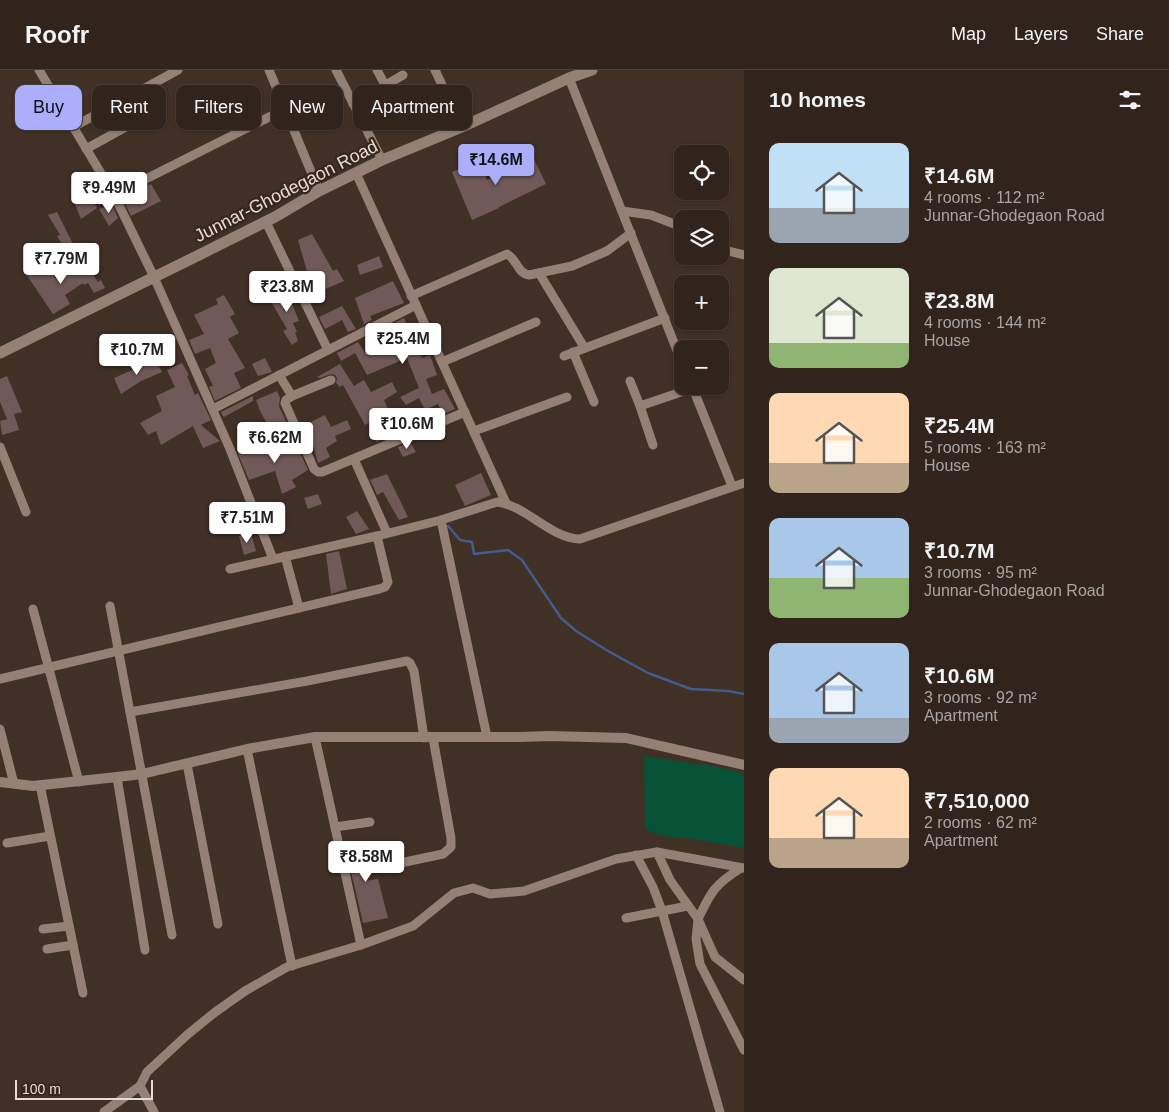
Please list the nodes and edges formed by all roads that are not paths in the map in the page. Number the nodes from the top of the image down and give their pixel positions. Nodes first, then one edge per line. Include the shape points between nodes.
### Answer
1 (39, 70) edge
2 (178, 70) edge
3 (270, 70) edge
4 (336, 70) edge
5 (377, 70) edge
6 (435, 70) edge
7 (592, 70) edge
8 (403, 75) dead end
9 (569, 78) junction
10 (48, 85) edge
11 (276, 85) edge
12 (385, 85) joint
13 (442, 85) edge
14 (353, 104) edge
15 (271, 116) edge
16 (82, 121) edge
17 (472, 122) edge
18 (75, 130) edge
19 (119, 130) edge
20 (294, 130) edge
21 (366, 130) edge
22 (455, 130) edge
23 (86, 149) junction
24 (382, 160) junction
25 (356, 174) junction
26 (319, 191) junction
27 (114, 195) junction
28 (622, 211) junction
29 (266, 222) junction
30 (674, 224) edge
31 (631, 233) junction
32 (729, 251) edge
33 (744, 254) edge
34 (538, 273) junction
35 (154, 277) junction
36 (411, 296) junction
37 (416, 305) junction
38 (664, 318) junction
39 (536, 322) dead end
40 (674, 343) edge
41 (584, 347) junction
42 (328, 350) junction
43 (573, 352) junction
44 (0, 353) edge
45 (564, 356) dead end
46 (442, 362) junction
47 (279, 375) junction
48 (331, 380) dead end
49 (630, 381) dead end
50 (674, 394) edge
51 (695, 395) edge
52 (292, 396) junction
53 (567, 397) dead end
54 (594, 402) dead end
55 (640, 406) junction
56 (213, 409) junction
57 (465, 412) junction
58 (474, 431) junction
59 (653, 445) dead end
60 (0, 447) edge
61 (354, 459) junction
62 (744, 482) edge
63 (732, 486) junction
64 (506, 503) junction
65 (253, 508) junction
66 (26, 512) dead end
67 (441, 520) junction
68 (218, 522) dead end
69 (387, 533) junction
70 (377, 536) junction
71 (285, 556) junction
72 (273, 559) junction
73 (230, 569) dead end
74 (110, 606) dead end
75 (298, 608) junction
76 (33, 609) dead end
77 (118, 650) junction
78 (47, 666) junction
79 (0, 679) edge
80 (130, 712) junction
81 (0, 729) edge
82 (316, 737) junction
83 (487, 737) junction
84 (428, 738) junction
85 (247, 749) junction
86 (187, 764) junction
87 (744, 765) edge
88 (142, 774) junction
89 (117, 778) junction
90 (0, 782) edge
91 (79, 782) junction
92 (14, 784) junction
93 (40, 785) junction
94 (370, 822) dead end
95 (335, 826) junction
96 (50, 836) junction
97 (7, 843) dead end
98 (657, 852) junction
99 (636, 856) junction
100 (405, 862) dead end
101 (742, 868) edge
102 (688, 906) junction
103 (662, 911) junction
104 (626, 918) dead end
105 (698, 919) junction
106 (218, 924) dead end
107 (69, 926) junction
108 (43, 930) dead end
109 (172, 935) dead end
110 (73, 945) junction
111 (361, 945) junction
112 (47, 949) dead end
113 (145, 950) dead end
114 (292, 966) junction
115 (744, 980) edge
116 (83, 993) dead end
117 (744, 1050) edge
118 (140, 1086) junction
119 (104, 1112) edge
120 (154, 1112) edge
121 (720, 1112) edge

1 - 10 street
2 - 16 street
3 - 11 street
4 - 14 street
5 - 12 street
6 - 13 street
7 - 9 main road, Junnar-Ghodegaon Road
8 - 12 street
9 - 17 main road, Junnar-Ghodegaon Road
9 - 28 street
15 - 27 street
18 - 23 street
19 - 23 street
20 - 26 street
21 - 24 street
22 - 24 main road, Junnar-Ghodegaon Road
23 - 27 street
24 - 25 main road, Junnar-Ghodegaon Road
25 - 26 main road, Junnar-Ghodegaon Road
25 - 36 street
26 - 29 main road, Junnar-Ghodegaon Road
27 - 35 street
28 - 30 street via 651,215
28 - 31 street
29 - 35 main road, Junnar-Ghodegaon Road
29 - 42 street
31 - 34 street via 589,259
31 - 38 street
32 - 33 street
34 - 36 street via 521,272 512,256 507,254
34 - 41 street
35 - 44 main road, Junnar-Ghodegaon Road
35 - 56 street
36 - 37 street
37 - 42 street
37 - 46 street
38 - 40 street
38 - 41 street
39 - 46 street
41 - 43 street
42 - 47 street
43 - 45 street
43 - 54 street
46 - 57 street
47 - 52 street
47 - 56 street
48 - 52 street
49 - 55 street
50 - 55 street
51 - 63 street
52 - 61 street via 285,403 314,469 322,472
53 - 58 street
55 - 59 street
56 - 65 street
57 - 58 street
57 - 61 street
58 - 64 street
60 - 66 street
61 - 69 street
62 - 63 street
63 - 64 street via 580,539 552,529
64 - 67 street via 497,502
65 - 68 street
65 - 72 street
67 - 69 street
67 - 83 street
69 - 70 street
70 - 71 street
70 - 75 street via 388,582 385,587
71 - 72 street
71 - 75 street
72 - 73 street
74 - 77 street
75 - 77 street
76 - 78 street
77 - 78 street
77 - 80 street
78 - 79 street
78 - 91 street
80 - 84 street via 407,661 414,671
80 - 88 street
81 - 92 street
82 - 84 street
82 - 85 street
82 - 95 street
83 - 84 street
83 - 87 street via 626,738
84 - 100 street via 451,847 443,854
85 - 86 street
85 - 114 street
86 - 88 street
86 - 106 street
88 - 89 street
88 - 109 street
89 - 91 street
89 - 113 street
90 - 92 street
91 - 93 street
92 - 93 street
93 - 96 street
94 - 95 street
95 - 111 street
96 - 97 street
96 - 107 street
98 - 99 street
98 - 101 street
98 - 102 street via 670,880
99 - 103 street
99 - 111 street via 596,865 524,891 490,894 473,888 462,890 413,926
101 - 105 street via 724,878 711,891
102 - 103 street
102 - 105 street
103 - 104 street
103 - 121 street
105 - 115 street via 715,957
105 - 117 street via 696,939 700,964
107 - 108 street
107 - 110 street
110 - 112 street
110 - 116 street
111 - 114 street
114 - 118 street via 271,975 214,1013 160,1058
118 - 119 street
118 - 120 street

